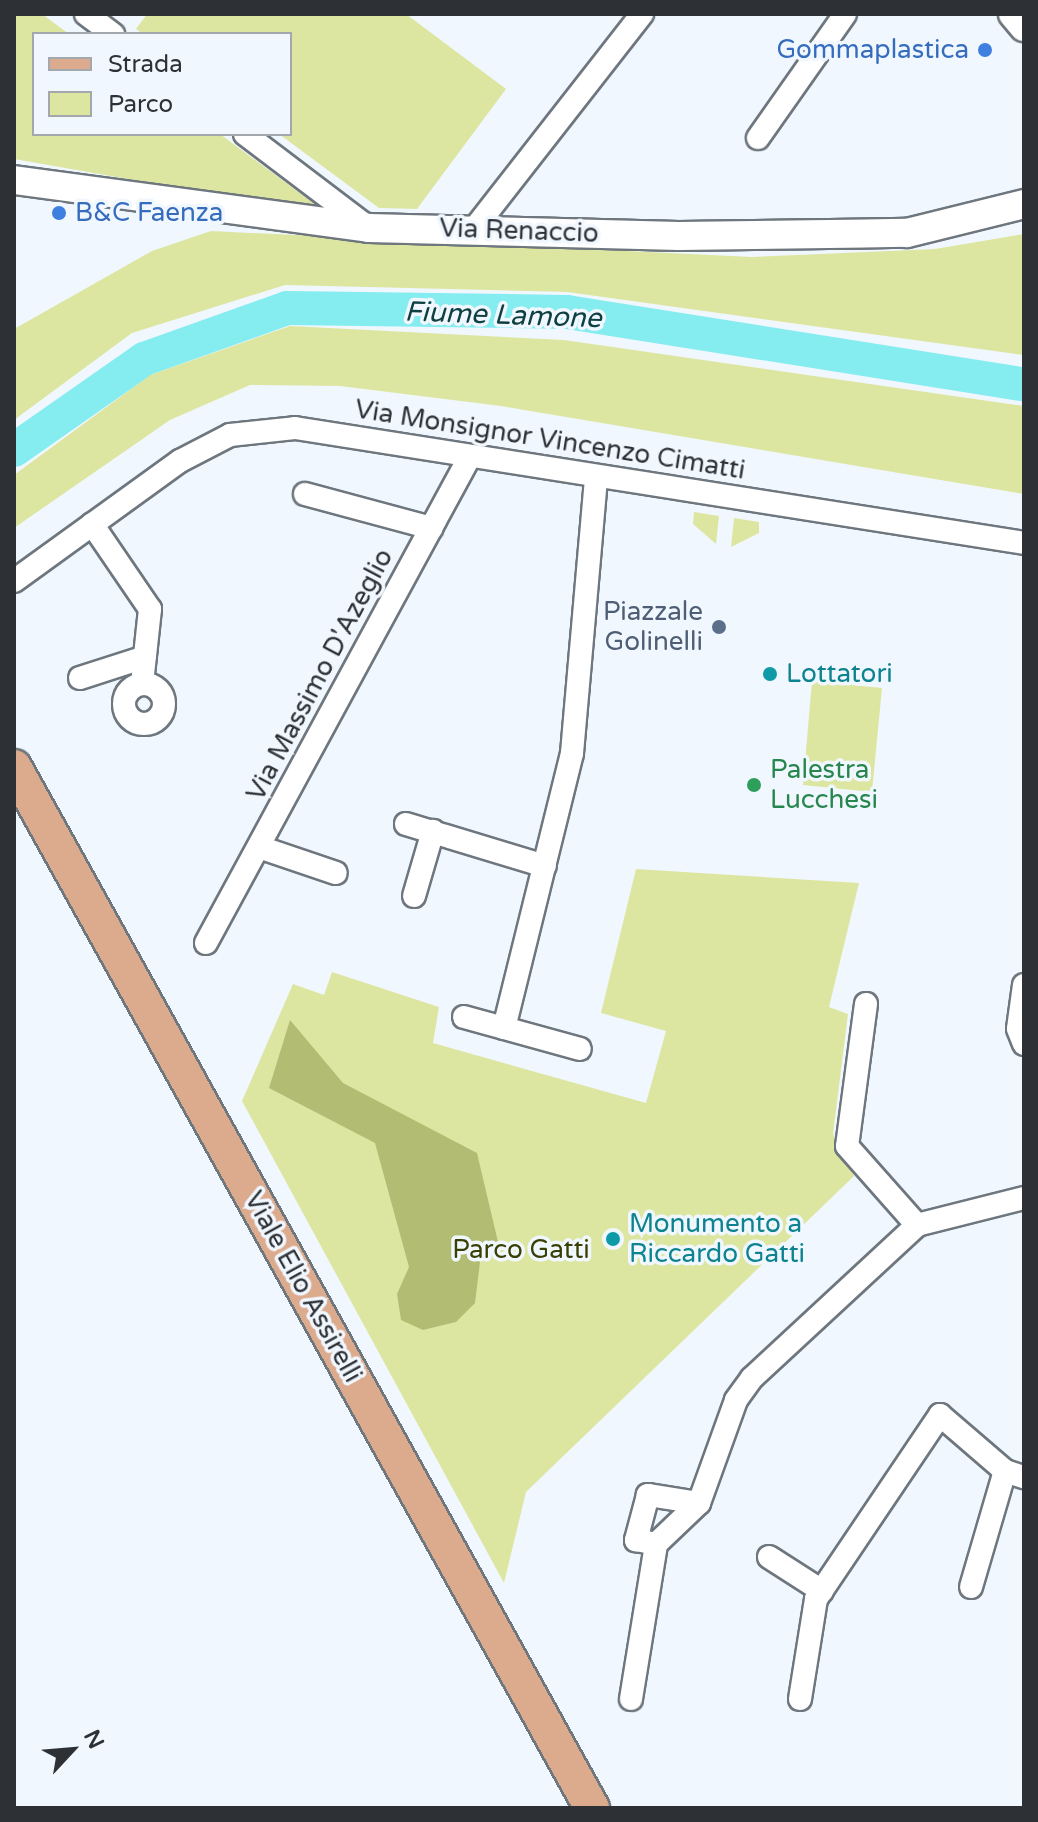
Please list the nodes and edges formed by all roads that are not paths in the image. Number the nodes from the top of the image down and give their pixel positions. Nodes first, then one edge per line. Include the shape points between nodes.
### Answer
1 (86, 14) edge
2 (642, 14) edge
3 (845, 14) edge
4 (1013, 14) edge
5 (1024, 27) edge
6 (110, 32) edge
7 (248, 136) edge
8 (758, 138) dead end
9 (14, 180) edge
10 (1024, 204) edge
11 (369, 228) junction
12 (474, 229) junction
13 (469, 458) junction
14 (596, 477) junction
15 (305, 494) dead end
16 (92, 524) junction
17 (431, 528) junction
18 (1023, 543) edge
19 (14, 581) edge
20 (145, 657) junction
21 (80, 678) dead end
22 (142, 684) dead end
23 (14, 767) edge
24 (14, 807) edge
25 (406, 824) dead end
26 (433, 831) junction
27 (259, 847) junction
28 (545, 866) junction
29 (336, 873) dead end
30 (414, 896) dead end
31 (206, 943) dead end
32 (1024, 985) edge
33 (866, 1004) dead end
34 (464, 1017) dead end
35 (504, 1028) junction
36 (1024, 1044) edge
37 (580, 1049) dead end
38 (1024, 1198) edge
39 (917, 1225) junction
40 (1014, 1474) edge
41 (699, 1503) junction
42 (435, 1543) junction
43 (656, 1544) junction
44 (769, 1557) dead end
45 (971, 1587) dead end
46 (822, 1591) junction
47 (631, 1699) dead end
48 (800, 1699) dead end
49 (574, 1806) edge

1 - 6 street
2 - 12 street
3 - 8 street
4 - 5 street
7 - 11 street
9 - 11 street, Via Renaccio
10 - 12 street, Via Renaccio via 907,233 787,238
11 - 12 street, Via Renaccio
13 - 14 street, Via Monsignor Vincenzo Cimatti
13 - 16 street, Via Monsignor Vincenzo Cimatti via 295,428 230,435
13 - 17 street, Via Massimo D'Azeglio
14 - 18 street, Via Monsignor Vincenzo Cimatti
14 - 28 street via 572,753
15 - 17 street, Via Massimo D'Azeglio
16 - 19 street, Via Monsignor Vincenzo Cimatti
16 - 20 street via 150,609
17 - 27 street, Via Massimo D'Azeglio
20 - 21 street
20 - 22 street
23 - 42 main road, Viale Elio Assirelli
24 - 42 main road, Viale Elio Assirelli
25 - 26 street
26 - 28 street
26 - 30 street
27 - 29 street
27 - 31 street, Via Massimo D'Azeglio
28 - 35 street
32 - 36 street via 1018,1029
33 - 39 street via 847,1146
34 - 35 street
35 - 37 street
38 - 39 street
39 - 41 street via 752,1378 736,1400
40 - 45 street
40 - 46 street via 940,1415
41 - 43 street
41 - 43 street via 648,1495 636,1540
42 - 49 main road, Viale Elio Assirelli
43 - 47 street
44 - 46 street
46 - 48 street

